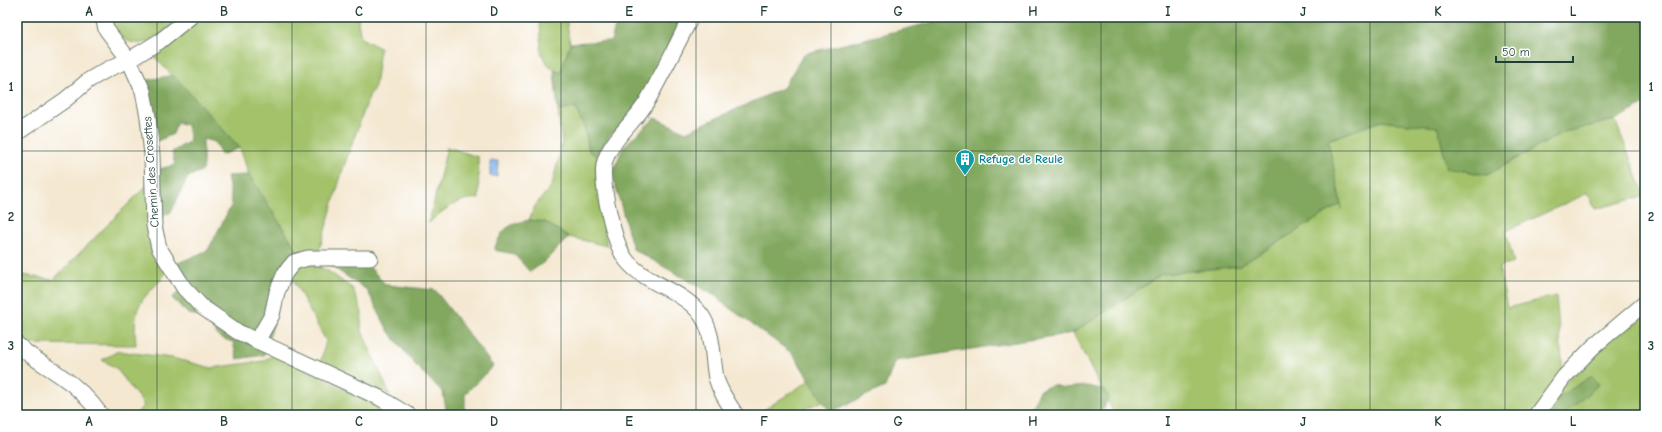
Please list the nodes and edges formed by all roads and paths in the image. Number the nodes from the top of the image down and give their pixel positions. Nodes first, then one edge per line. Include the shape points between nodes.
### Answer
1 (103, 17) edge
2 (190, 17) edge
3 (691, 17) edge
4 (128, 60) junction
5 (17, 133) edge
6 (370, 258) dead end
7 (1645, 303) edge
8 (257, 340) junction
9 (18, 345) edge
10 (101, 415) edge
11 (408, 415) edge
12 (736, 415) edge
13 (1536, 415) edge

1 - 4 street, Chemin des Crosettes via 106,29
2 - 4 street via 160,41
3 - 12 street via 646,103 613,143 604,165 606,198 616,238 625,259 643,274 687,301 702,317 710,337 718,382
4 - 5 street via 108,68 89,80
4 - 8 street, Chemin des Crosettes via 143,91 148,117 154,226 159,248 184,288 202,307 238,332
6 - 8 street via 308,258 294,262 285,273 277,292 272,315
7 - 13 street via 1593,347 1564,377
8 - 11 street, Chemin des Crosettes via 380,398
9 - 10 street via 31,358 62,376 89,400

